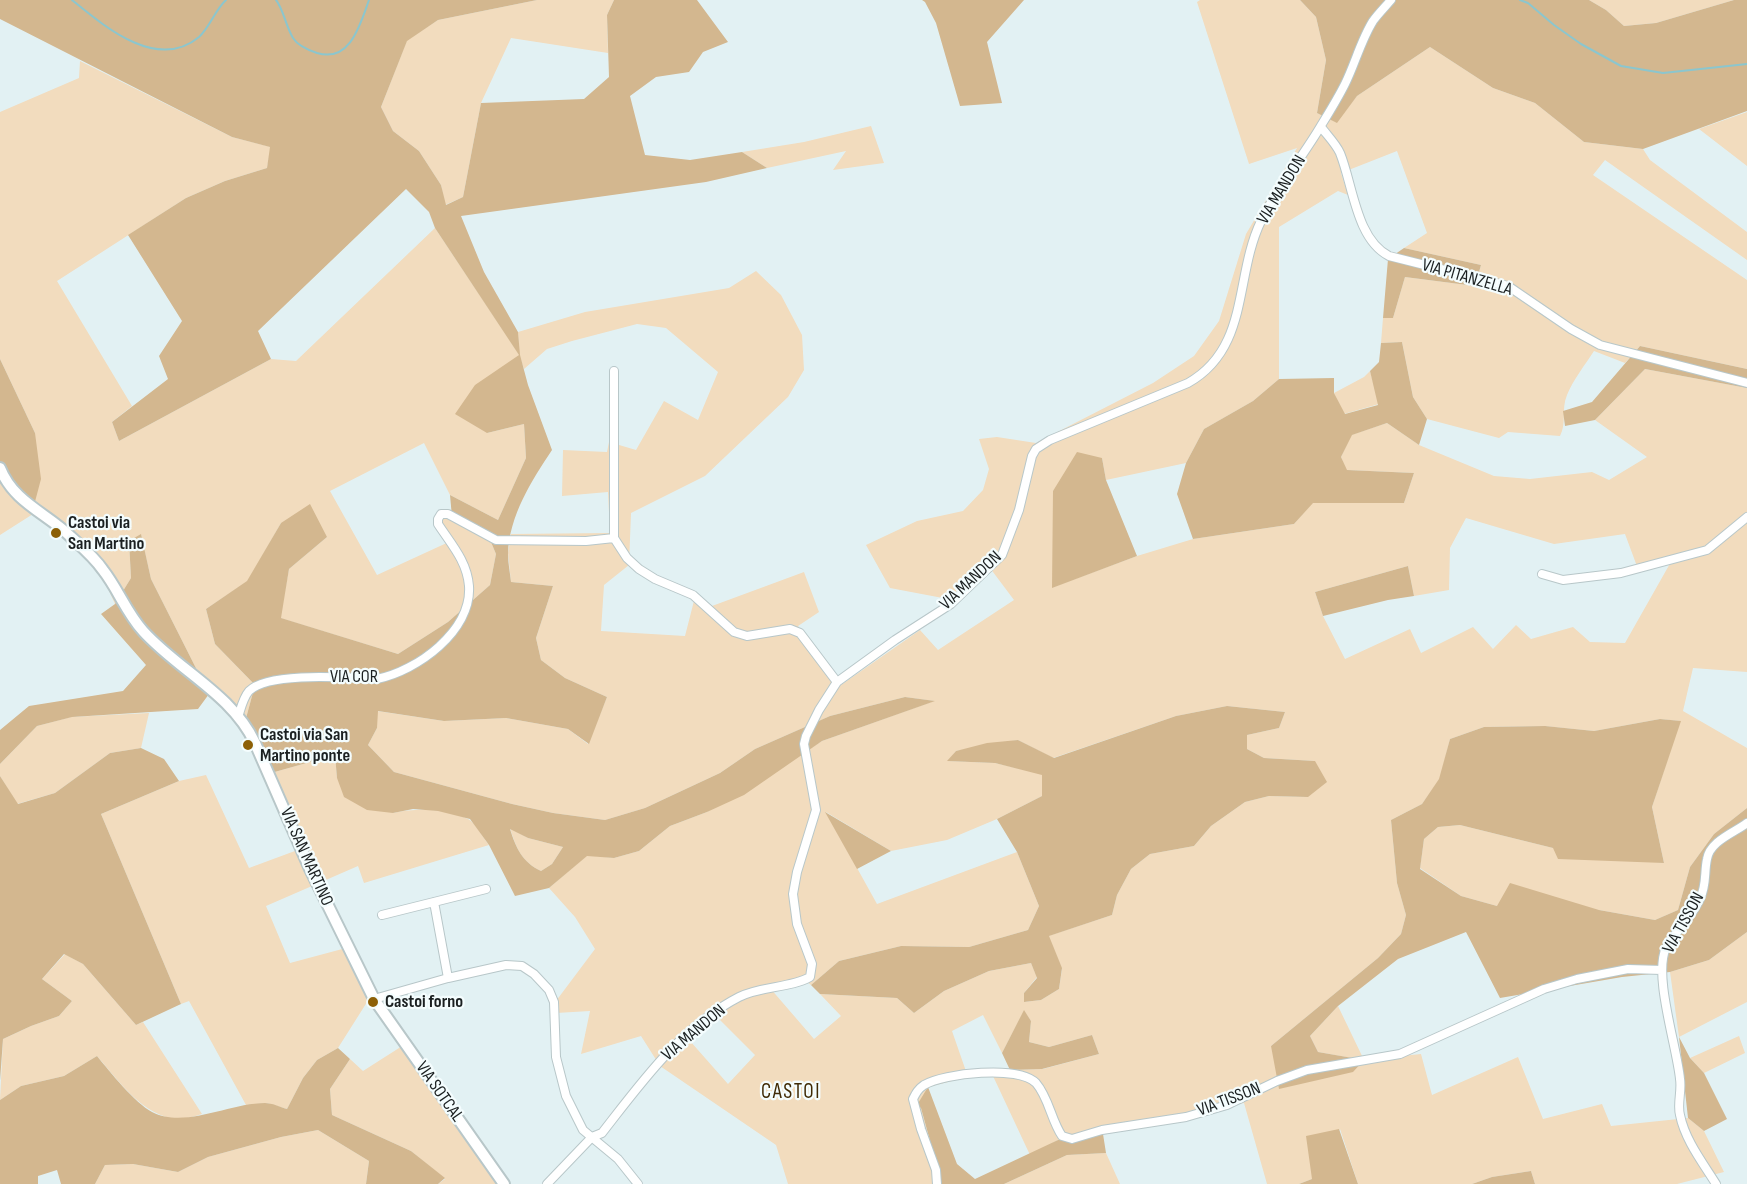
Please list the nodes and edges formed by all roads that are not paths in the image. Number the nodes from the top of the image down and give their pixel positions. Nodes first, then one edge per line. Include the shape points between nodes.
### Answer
1 (1391, 0) edge
2 (1321, 127) junction
3 (614, 371) dead end
4 (1747, 383) edge
5 (0, 468) edge
6 (1747, 517) edge
7 (614, 538) junction
8 (1542, 574) dead end
9 (837, 682) junction
10 (238, 717) junction
11 (1747, 824) edge
12 (486, 889) dead end
13 (434, 902) junction
14 (382, 915) dead end
15 (1662, 970) junction
16 (448, 978) junction
17 (374, 999) junction
18 (592, 1137) junction
19 (504, 1184) edge
20 (547, 1184) edge
21 (638, 1184) edge
22 (937, 1184) edge
23 (1716, 1184) edge

1 - 2 street, VIA MANDON via 1373,22
2 - 4 street, VIA PITANZELLA via 1339,151 1365,230 1380,251 1508,286 1600,345
2 - 9 street, VIA MANDON via 1260,222 1234,325 1218,359 1200,377 1050,440 1036,450 1002,555 951,604
3 - 7 street
5 - 10 street, VIA SAN MARTINO via 5,482 93,558 149,638
6 - 8 street via 1707,550 1621,573 1563,580
7 - 9 street via 632,564 693,595 734,632 747,636 790,629 800,633
7 - 10 street, VIA COR via 496,540 441,514 438,525 460,555 469,585 460,618 438,648 388,677 302,676 261,685 247,693
9 - 18 street, VIA MANDON via 804,744 816,810 793,894 797,924 811,958 812,973 806,979 746,994 711,1013 654,1067 602,1133
10 - 17 street, VIA SAN MARTINO via 250,734
11 - 15 street, VIA TISSON via 1712,848 1702,894 1693,914 1666,949
12 - 13 street
13 - 14 street
13 - 16 street
15 - 22 street, VIA TISSON via 1628,969 1577,979 1544,989 1400,1053 1306,1070 1227,1105 1163,1122 1072,1138 1062,1136 1042,1093 1026,1076 986,1073 927,1083 913,1099
15 - 23 street, VIA TISSON via 1680,1076 1679,1113 1686,1133
16 - 17 street
16 - 18 street via 510,964 528,969 545,984 554,1002 556,1057 566,1096 583,1130
17 - 19 street, VIA SOTCAL
18 - 20 street
18 - 21 street via 618,1159

